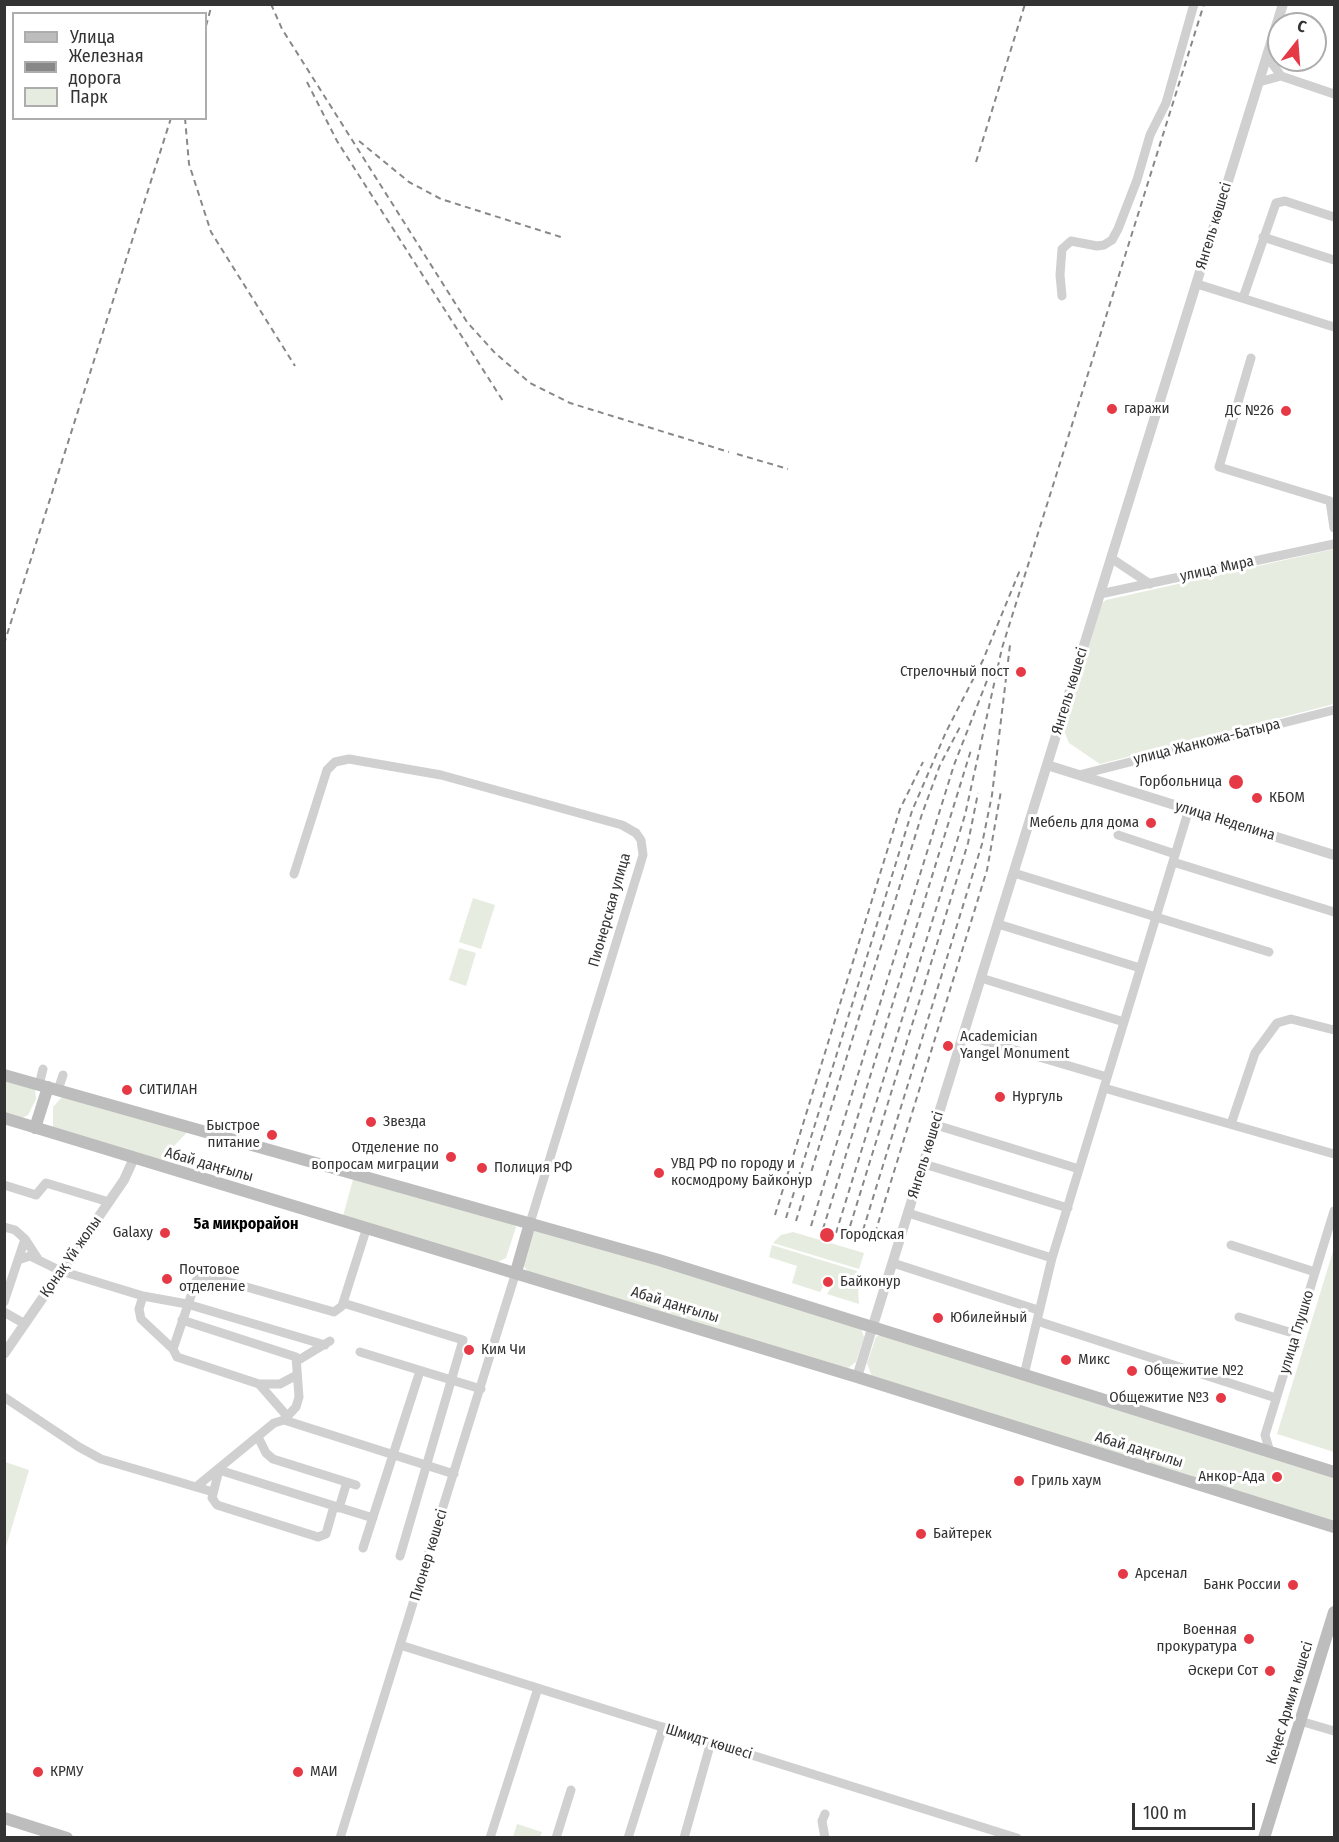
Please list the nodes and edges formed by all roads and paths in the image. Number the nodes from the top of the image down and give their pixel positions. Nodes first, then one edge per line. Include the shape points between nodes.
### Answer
1 (1194, 4) edge
2 (1267, 56) edge
3 (1278, 72) edge
4 (1281, 76) junction
5 (1259, 82) junction
6 (1335, 94) edge
7 (1335, 217) edge
8 (1263, 237) junction
9 (1335, 260) edge
10 (1197, 284) junction
11 (1062, 297) dead end
12 (1243, 298) junction
13 (1335, 327) edge
14 (1251, 358) dead end
15 (1335, 528) edge
16 (1335, 544) edge
17 (1112, 558) junction
18 (1150, 584) junction
19 (1100, 594) junction
20 (1335, 710) edge
21 (1047, 765) junction
22 (1079, 775) junction
23 (1189, 809) junction
24 (1118, 835) dead end
25 (1335, 855) edge
26 (1174, 858) junction
27 (1014, 873) junction
28 (294, 874) dead end
29 (1335, 912) edge
30 (1156, 918) junction
31 (998, 924) junction
32 (1269, 952) dead end
33 (1140, 968) junction
34 (981, 978) junction
35 (1124, 1022) junction
36 (1335, 1030) edge
37 (964, 1035) junction
38 (44, 1069) dead end
39 (4, 1075) edge
40 (63, 1075) dead end
41 (1107, 1077) junction
42 (48, 1087) junction
43 (1104, 1088) junction
44 (4, 1118) edge
45 (1231, 1124) junction
46 (936, 1125) junction
47 (35, 1128) junction
48 (1335, 1154) edge
49 (134, 1158) junction
50 (924, 1164) junction
51 (1079, 1168) junction
52 (4, 1185) edge
53 (109, 1202) junction
54 (1068, 1208) junction
55 (1335, 1211) edge
56 (908, 1214) junction
57 (530, 1223) junction
58 (4, 1227) edge
59 (367, 1227) junction
60 (25, 1239) junction
61 (1231, 1245) dead end
62 (1052, 1258) junction
63 (38, 1259) junction
64 (18, 1260) junction
65 (893, 1263) junction
66 (61, 1271) junction
67 (516, 1272) junction
68 (1315, 1272) junction
69 (5, 1295) edge
70 (143, 1296) junction
71 (343, 1303) junction
72 (187, 1305) junction
73 (1038, 1310) junction
74 (4, 1312) edge
75 (1239, 1317) dead end
76 (182, 1320) junction
77 (1037, 1321) junction
78 (25, 1324) junction
79 (873, 1327) junction
80 (1296, 1334) junction
81 (173, 1349) junction
82 (5, 1352) edge
83 (360, 1352) dead end
84 (297, 1361) junction
85 (420, 1371) junction
86 (1024, 1375) junction
87 (295, 1376) junction
88 (857, 1377) junction
89 (451, 1380) junction
90 (259, 1384) junction
91 (481, 1389) junction
92 (4, 1397) edge
93 (1276, 1398) junction
94 (285, 1418) junction
95 (258, 1437) junction
96 (1270, 1452) junction
97 (393, 1456) junction
98 (426, 1466) junction
99 (219, 1470) junction
100 (1335, 1472) edge
101 (454, 1474) junction
102 (196, 1487) junction
103 (213, 1492) junction
104 (337, 1507) junction
105 (373, 1518) junction
106 (1335, 1527) edge
107 (363, 1548) dead end
108 (400, 1556) dead end
109 (1335, 1612) edge
110 (400, 1645) junction
111 (538, 1688) junction
112 (1300, 1721) junction
113 (663, 1727) junction
114 (1335, 1731) edge
115 (711, 1742) junction
116 (571, 1790) dead end
117 (825, 1814) dead end
118 (4, 1818) edge
119 (67, 1838) edge
120 (340, 1838) edge
121 (490, 1838) edge
122 (556, 1838) edge
123 (628, 1838) edge
124 (684, 1838) edge
125 (825, 1838) edge
126 (1017, 1838) edge
127 (1264, 1838) edge

1 - 11 street via 1166,103 1150,135 1118,229 1112,240 1104,244 1071,242 1062,249
2 - 5 street, Янгель көшесі
3 - 4 street
4 - 5 street
4 - 6 street
5 - 10 street, Янгель көшесі
7 - 8 street via 1279,201 1273,206
8 - 9 street
8 - 12 street
10 - 12 street
10 - 17 street, Янгель көшесі
12 - 13 street
14 - 15 street via 1219,466 1330,501
16 - 18 street, улица Мира
17 - 18 street
17 - 19 street, Янгель көшесі
18 - 19 street, улица Мира
19 - 21 street, Янгель көшесі
20 - 22 street, улица Жанкожа-Батыра
21 - 22 street, улица Неделина
21 - 27 street, Янгель көшесі
22 - 23 street, улица Неделина
23 - 25 street, улица Неделина
23 - 26 street
24 - 26 street
26 - 29 street
26 - 30 street
27 - 30 street
27 - 31 street, Янгель көшесі
28 - 57 street, Пионерская улица via 327,770 335,762 349,759 441,775 622,825 636,833 643,847 640,865
30 - 32 street
30 - 33 street
31 - 33 street
31 - 34 street, Янгель көшесі
33 - 35 street
34 - 35 street
34 - 37 street, Янгель көшесі
35 - 41 street
36 - 45 street via 1291,1020 1276,1023 1255,1053
37 - 41 street
37 - 46 street, Янгель көшесі
38 - 42 street
39 - 42 main road, Абай даңғылы
40 - 42 street
41 - 43 street
42 - 47 main road
42 - 57 main road, Абай даңғылы
43 - 45 street
43 - 51 street
44 - 47 main road, Абай даңғылы
45 - 48 street
46 - 50 street, Янгель көшесі
46 - 51 street
47 - 49 main road, Абай даңғылы
49 - 53 street, Қонақ Үй жолы
49 - 59 main road, Абай даңғылы
50 - 54 street
50 - 56 street, Янгель көшесі
51 - 54 street
52 - 53 street via 36,1194 46,1183
53 - 66 street, Қонақ Үй жолы
54 - 62 street
55 - 68 street, улица Глушко
56 - 62 street
56 - 65 street, Янгель көшесі
57 - 67 main road, Пионерская улица
57 - 79 main road, Абай даңғылы
58 - 60 street
59 - 67 main road, Абай даңғылы
59 - 71 street
60 - 63 street
60 - 64 street
61 - 68 street
62 - 73 street
63 - 64 street via 30,1256
63 - 66 street
64 - 69 street
65 - 73 street
65 - 79 street, Янгель көшесі
66 - 70 street
66 - 78 street, Қонақ Үй жолы
67 - 88 main road, Абай даңғылы
67 - 91 street, Пионер көшесі
68 - 80 street, улица Глушко
70 - 72 street
70 - 81 street via 141,1319
71 - 72 street via 334,1312 209,1276 196,1281
71 - 89 street via 463,1341
72 - 76 street
72 - 84 street via 327,1343
73 - 77 street
74 - 78 street
75 - 80 street
76 - 81 street
76 - 84 street via 294,1355
77 - 86 street
77 - 93 street
78 - 82 street, Қонақ Үй жолы
79 - 86 main road, Абай даңғылы
79 - 88 street, Янгель көшесі
80 - 93 street, улица Глушко
81 - 90 street via 181,1360
83 - 85 street
84 - 87 street
85 - 89 street
85 - 97 street
86 - 96 main road, Абай даңғылы
87 - 90 street via 280,1384
87 - 94 street via 299,1397 296,1407
88 - 106 main road, Абай даңғылы
89 - 91 street
89 - 98 street
90 - 94 street
91 - 101 street, Пионер көшесі
92 - 102 street via 101,1459
93 - 96 street, улица Глушко via 1265,1435
94 - 95 street
94 - 97 street
95 - 99 street
95 - 104 street via 273,1459 352,1483
96 - 100 main road, Абай даңғылы
97 - 98 street
97 - 105 street
98 - 101 street
98 - 108 street
99 - 102 street
99 - 103 street
99 - 104 street
101 - 110 street, Пионер көшесі
102 - 103 street
103 - 104 street via 217,1505 318,1537 326,1534
104 - 105 street
105 - 107 street
109 - 112 main road, Кеңес Армия көшесі
110 - 111 street, Шмидт көшесі
110 - 120 street, Пионер көшесі
111 - 113 street, Шмидт көшесі
111 - 121 street
112 - 114 street
112 - 127 main road, Кеңес Армия көшесі
113 - 115 street, Шмидт көшесі
113 - 123 street
115 - 124 street
115 - 126 street, Шмидт көшесі
116 - 122 street
117 - 125 street
118 - 119 main road

